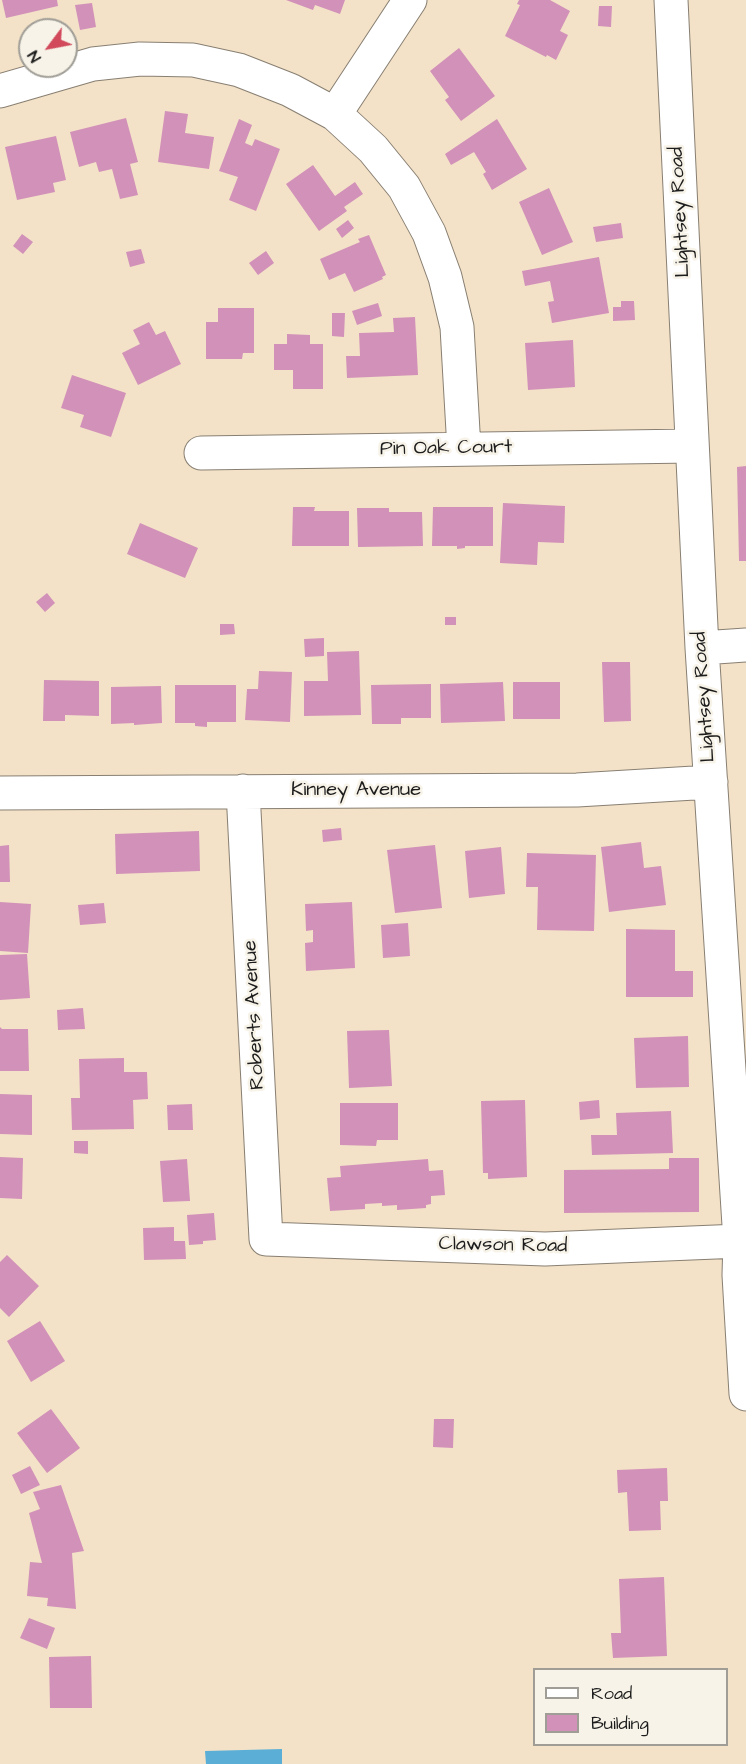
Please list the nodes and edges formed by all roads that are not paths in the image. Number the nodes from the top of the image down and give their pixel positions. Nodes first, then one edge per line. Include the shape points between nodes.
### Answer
1 (410, 0) edge
2 (671, 0) edge
3 (0, 91) edge
4 (335, 114) junction
5 (692, 446) junction
6 (464, 449) junction
7 (201, 453) dead end
8 (746, 645) edge
9 (702, 648) junction
10 (711, 782) junction
11 (243, 791) junction
12 (0, 793) edge
13 (266, 1239) joint
14 (740, 1240) junction
15 (743, 1275) edge
16 (746, 1376) edge

1 - 4 street
2 - 5 street, Lightsey Road
3 - 4 street via 93,64 141,59 193,60 249,74
4 - 6 street via 373,149 398,180 429,233 457,327
5 - 6 street, Pin Oak Court
5 - 9 street, Lightsey Road
6 - 7 street, Pin Oak Court
8 - 9 street
9 - 10 street, Lightsey Road
10 - 11 street, Kinney Avenue via 577,790
10 - 14 street, Lightsey Road
11 - 12 street, Kinney Avenue
11 - 13 street, Roberts Avenue
13 - 14 street, Clawson Road via 545,1249
14 - 15 street, Lightsey Road
15 - 16 street, Lightsey Road

